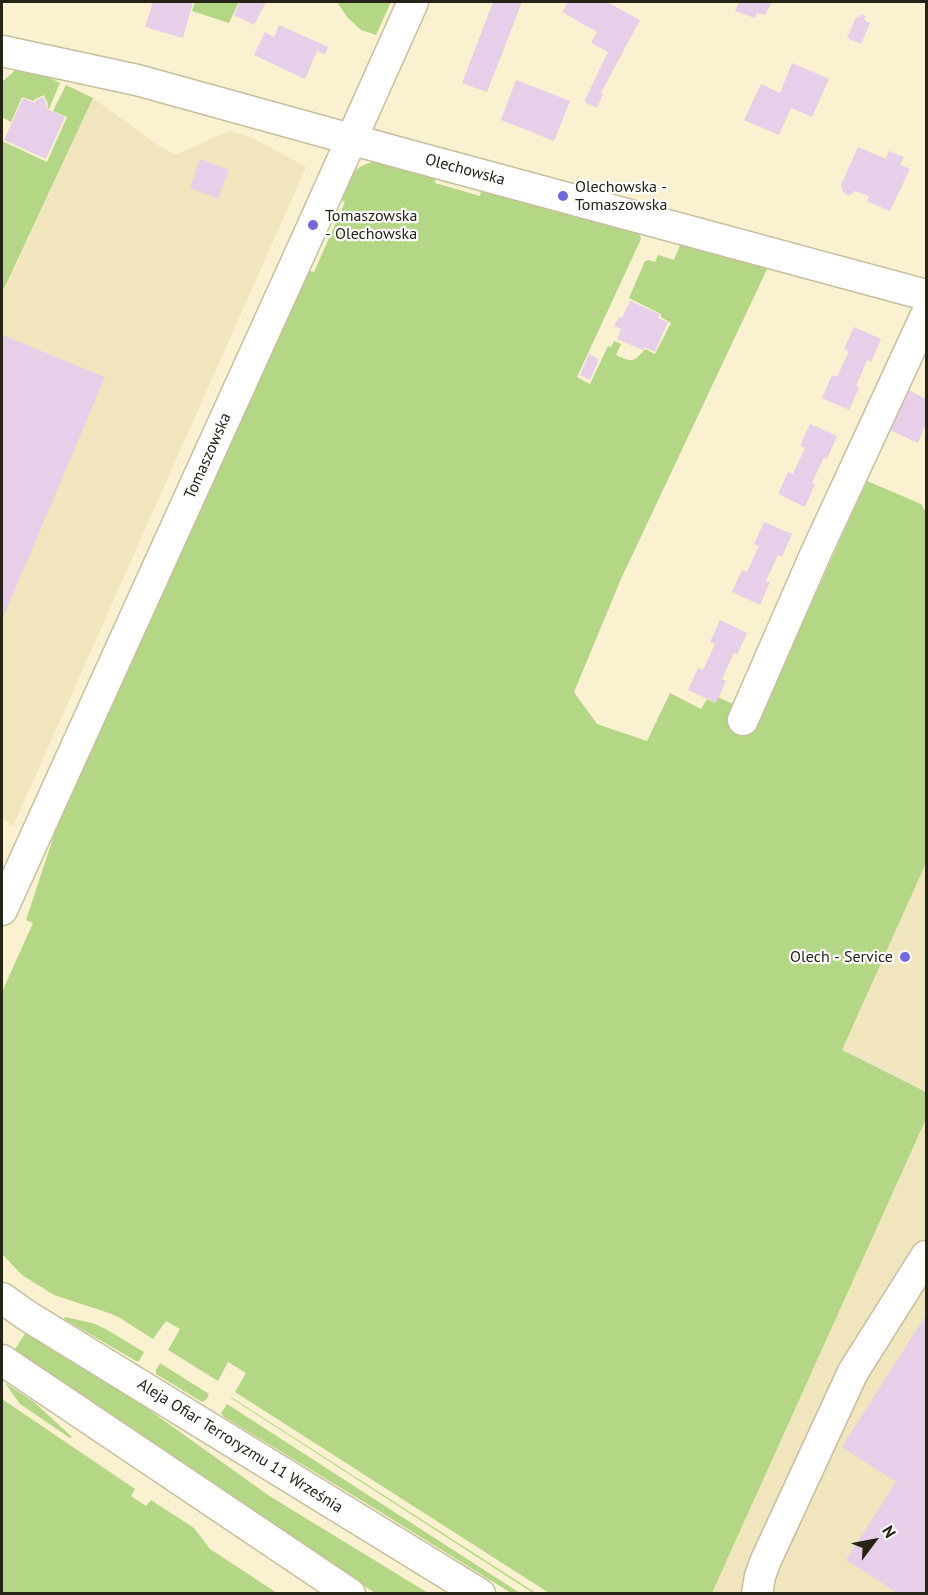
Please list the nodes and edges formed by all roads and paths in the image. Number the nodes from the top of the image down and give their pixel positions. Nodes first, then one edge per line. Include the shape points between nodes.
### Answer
1 (413, 2) edge
2 (2, 51) edge
3 (351, 139) junction
4 (927, 295) edge
5 (927, 315) edge
6 (743, 720) dead end
7 (2, 910) edge
8 (927, 1256) edge
9 (2, 1298) edge
10 (2, 1360) edge
11 (350, 1593) edge
12 (480, 1593) edge
13 (757, 1593) edge

1 - 3 street, Tomaszowska
2 - 3 street, Olechowska via 137,80
3 - 4 street, Olechowska
3 - 7 street, Tomaszowska
5 - 6 street
8 - 13 street via 853,1372 766,1560
9 - 12 street, Aleja Ofiar Terroryzmu 11 Września
10 - 11 street

